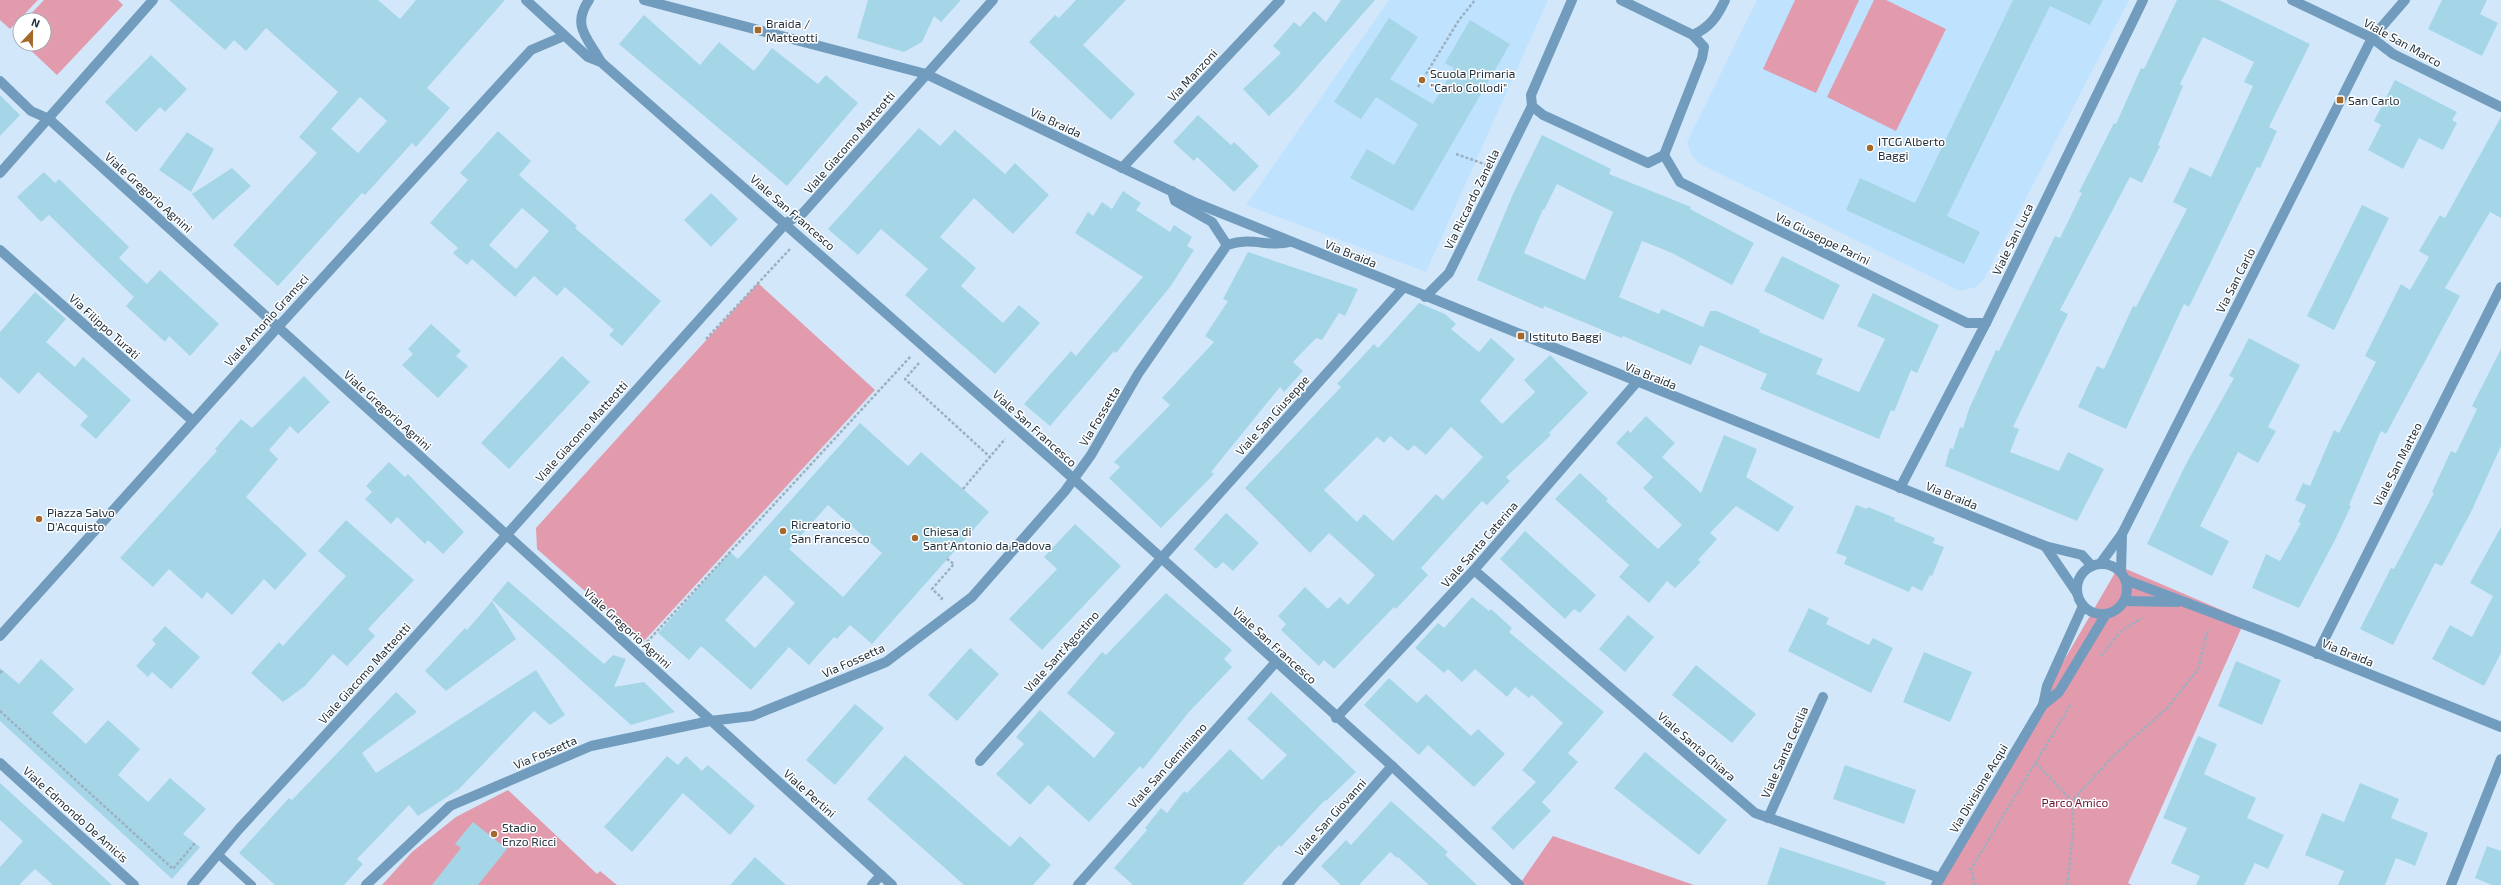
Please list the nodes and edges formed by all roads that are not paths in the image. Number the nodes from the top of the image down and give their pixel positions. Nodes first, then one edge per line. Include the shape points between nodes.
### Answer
1 (153, 0) edge
2 (526, 0) edge
3 (590, 0) edge
4 (644, 0) edge
5 (993, 0) edge
6 (1280, 0) edge
7 (1572, 0) edge
8 (1621, 0) edge
9 (1725, 0) edge
10 (2143, 0) edge
11 (2292, 0) edge
12 (2405, 0) edge
13 (1693, 34) junction
14 (564, 36) junction
15 (2372, 38) junction
16 (601, 62) junction
17 (926, 74) junction
18 (0, 81) edge
19 (1532, 106) junction
20 (2501, 107) edge
21 (49, 119) junction
22 (1664, 155) junction
23 (1122, 168) junction
24 (0, 173) edge
25 (1172, 191) junction
26 (786, 223) junction
27 (1290, 242) junction
28 (1226, 245) junction
29 (0, 250) edge
30 (2501, 287) edge
31 (1403, 288) junction
32 (1425, 297) junction
33 (1986, 323) junction
34 (278, 327) junction
35 (1636, 382) junction
36 (193, 421) junction
37 (1074, 480) junction
38 (1900, 488) junction
39 (2122, 534) junction
40 (505, 535) junction
41 (2045, 546) junction
42 (1161, 559) junction
43 (2096, 565) junction
44 (1474, 570) junction
45 (2123, 576) junction
46 (2077, 593) junction
47 (2124, 601) junction
48 (2185, 602) junction
49 (2083, 606) junction
50 (2106, 614) junction
51 (0, 636) edge
52 (2316, 654) junction
53 (1275, 663) junction
54 (1823, 697) dead end
55 (2043, 705) junction
56 (1336, 718) junction
57 (710, 721) junction
58 (2500, 725) edge
59 (2501, 759) edge
60 (980, 761) dead end
61 (0, 763) edge
62 (1392, 766) junction
63 (1768, 818) junction
64 (218, 854) junction
65 (880, 875) junction
66 (1938, 881) edge
67 (134, 885) edge
68 (192, 885) edge
69 (252, 885) edge
70 (366, 885) edge
71 (872, 885) edge
72 (892, 885) edge
73 (1078, 885) edge
74 (1287, 885) edge
75 (1519, 885) edge
76 (2451, 885) edge

1 - 21 street
2 - 14 street, Viale San Francesco
3 - 16 street via 580,16 580,25
4 - 17 street, Via Braida
5 - 17 street, Viale Giacomo Matteotti
6 - 23 street, Via Manzoni
7 - 19 street, Via Riccardo Zanella via 1531,95
8 - 13 street
9 - 13 street via 1717,17 1706,28
10 - 33 street, Viale San Luca
11 - 15 street, Viale San Marco
12 - 15 street, Via San Carlo
13 - 22 street via 1704,47 1702,58
14 - 16 street, Viale San Francesco via 588,56
14 - 34 street, Viale Antonio Gramsci via 531,50
15 - 20 street, Viale San Marco via 2393,54
15 - 39 street, Via San Carlo
16 - 26 street, Viale San Francesco
17 - 23 street, Via Braida
17 - 26 street, Viale Giacomo Matteotti via 803,213
18 - 21 street, Viale Gregorio Agnini via 31,111
19 - 22 street via 1543,116 1648,163
19 - 32 street, Via Riccardo Zanella via 1450,273
21 - 24 street
21 - 34 street, Viale Gregorio Agnini
22 - 33 street, Via Giuseppe Parini via 1680,182 1967,323
23 - 25 street, Via Braida
25 - 27 street, Via Braida
25 - 28 street via 1175,201 1212,222
26 - 37 street, Viale San Francesco
26 - 40 street, Viale Giacomo Matteotti
27 - 28 street via 1278,245 1241,240
27 - 31 street, Via Braida
28 - 37 street, Via Fossetta via 1138,374
29 - 36 street, Via Filippo Turati
30 - 52 street, Viale San Matteo
31 - 32 street, Via Braida
31 - 42 street, Viale San Giuseppe
32 - 35 street, Via Braida
33 - 38 street, Viale San Luca
34 - 36 street, Viale Antonio Gramsci
34 - 40 street, Viale Gregorio Agnini
35 - 38 street, Via Braida
35 - 44 street, Viale Santa Caterina
36 - 51 street, Viale Antonio Gramsci
37 - 42 street, Viale San Francesco
37 - 57 street, Via Fossetta via 972,597 886,662 752,716
38 - 41 street, Via Braida
39 - 43 street, Via San Carlo
39 - 45 street, Via San Carlo
40 - 57 street, Viale Gregorio Agnini
40 - 64 street, Viale Giacomo Matteotti
41 - 43 street, Via Braida via 2082,556
41 - 46 street
42 - 53 street, Viale San Francesco
42 - 60 street, Viale Sant'Agostino
43 - 45 street via 2114,566
43 - 46 street via 2082,573 2077,584
44 - 56 street, Viale Santa Caterina
44 - 63 street, Viale Santa Chiara via 1755,813
45 - 47 street via 2127,590
45 - 48 street, Via Braida
46 - 49 street
47 - 48 street, Via Braida
47 - 50 street via 2119,608
48 - 52 street, Via Braida
49 - 50 street via 2096,614
49 - 55 street, Via Divisione Acqui via 2048,686
50 - 55 street, Via Divisione Acqui via 2059,692
52 - 58 street, Via Braida
53 - 56 street, Viale San Francesco
53 - 73 street, Viale San Geminiano
54 - 63 street, Viale Santa Cecilia
55 - 66 street, Via Divisione Acqui
56 - 62 street, Viale San Francesco
57 - 65 street, Viale Pertini
57 - 70 street, Via Fossetta via 591,746 450,806
59 - 76 street
61 - 67 street, Viale Edmondo De Amicis
62 - 74 street, Viale San Giovanni
62 - 75 street, Viale San Francesco
63 - 66 street, Viale Santa Chiara
64 - 68 street, Viale Giacomo Matteotti
64 - 69 lane
65 - 71 street
65 - 72 street, Viale Pertini

